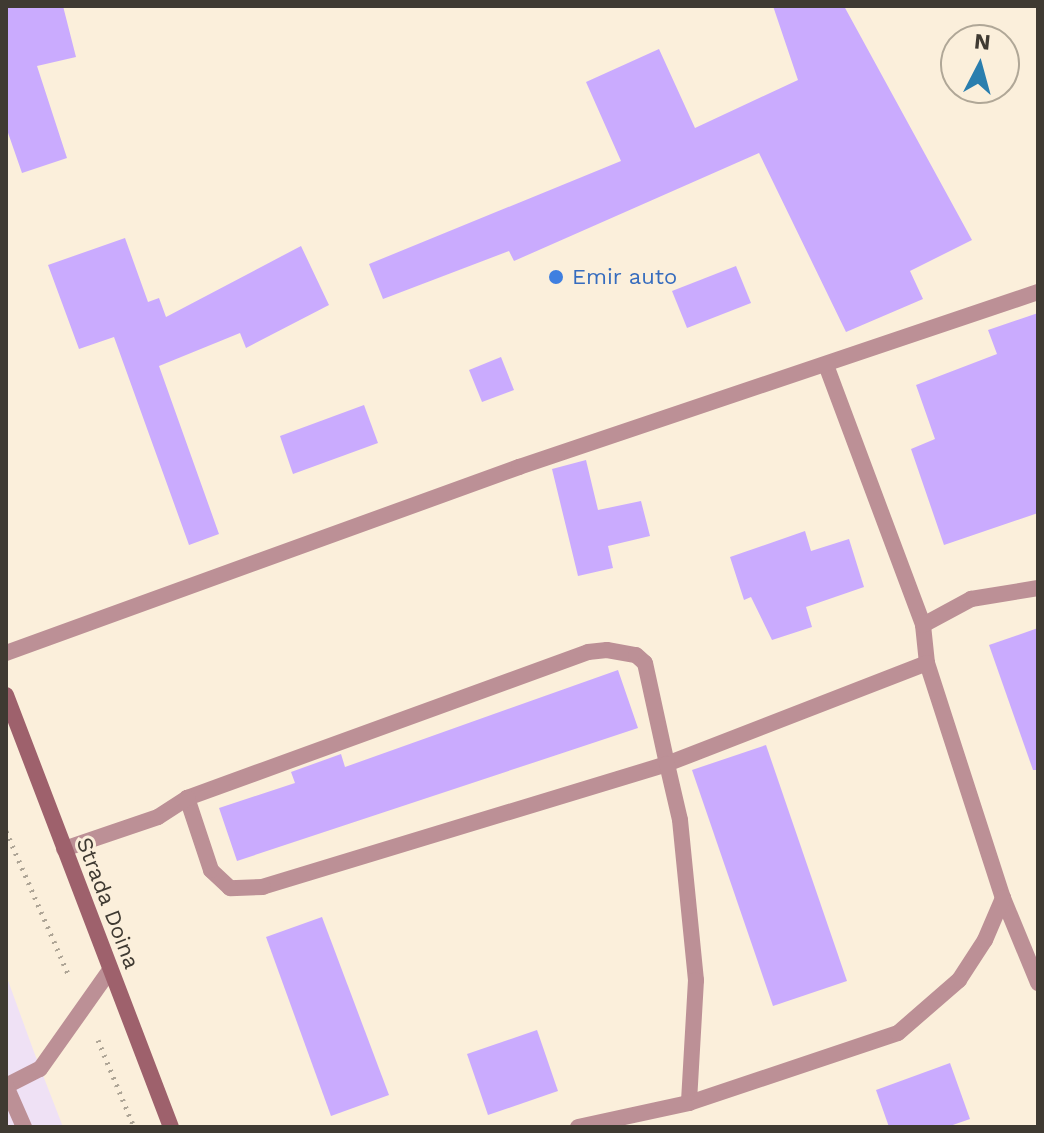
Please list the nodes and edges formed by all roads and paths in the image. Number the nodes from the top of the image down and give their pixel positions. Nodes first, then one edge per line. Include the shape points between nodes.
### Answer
1 (1038, 292) edge
2 (826, 365) junction
3 (1038, 588) edge
4 (923, 625) junction
5 (6, 653) edge
6 (927, 663) junction
7 (6, 695) edge
8 (667, 764) junction
9 (187, 798) junction
10 (64, 849) junction
11 (1003, 898) junction
12 (110, 970) junction
13 (1038, 983) edge
14 (6, 1086) edge
15 (689, 1103) junction
16 (656, 1119) edge
17 (24, 1127) edge
18 (171, 1127) edge
19 (578, 1127) edge

1 - 2 lane
2 - 4 lane
2 - 5 lane via 519,467
3 - 4 lane via 971,599
4 - 6 lane
6 - 8 lane
6 - 11 lane
7 - 10 main road, Strada Doina
8 - 9 lane via 494,820 244,889 230,888 211,870
8 - 9 lane via 645,663 636,655 607,650 588,652
8 - 15 lane via 680,820 694,948
9 - 10 lane via 158,817
10 - 12 main road, Strada Doina
11 - 13 lane
11 - 15 lane via 959,980 898,1033
12 - 14 lane via 40,1069
12 - 18 main road, Strada Doina
14 - 17 lane
15 - 16 lane
16 - 19 lane

